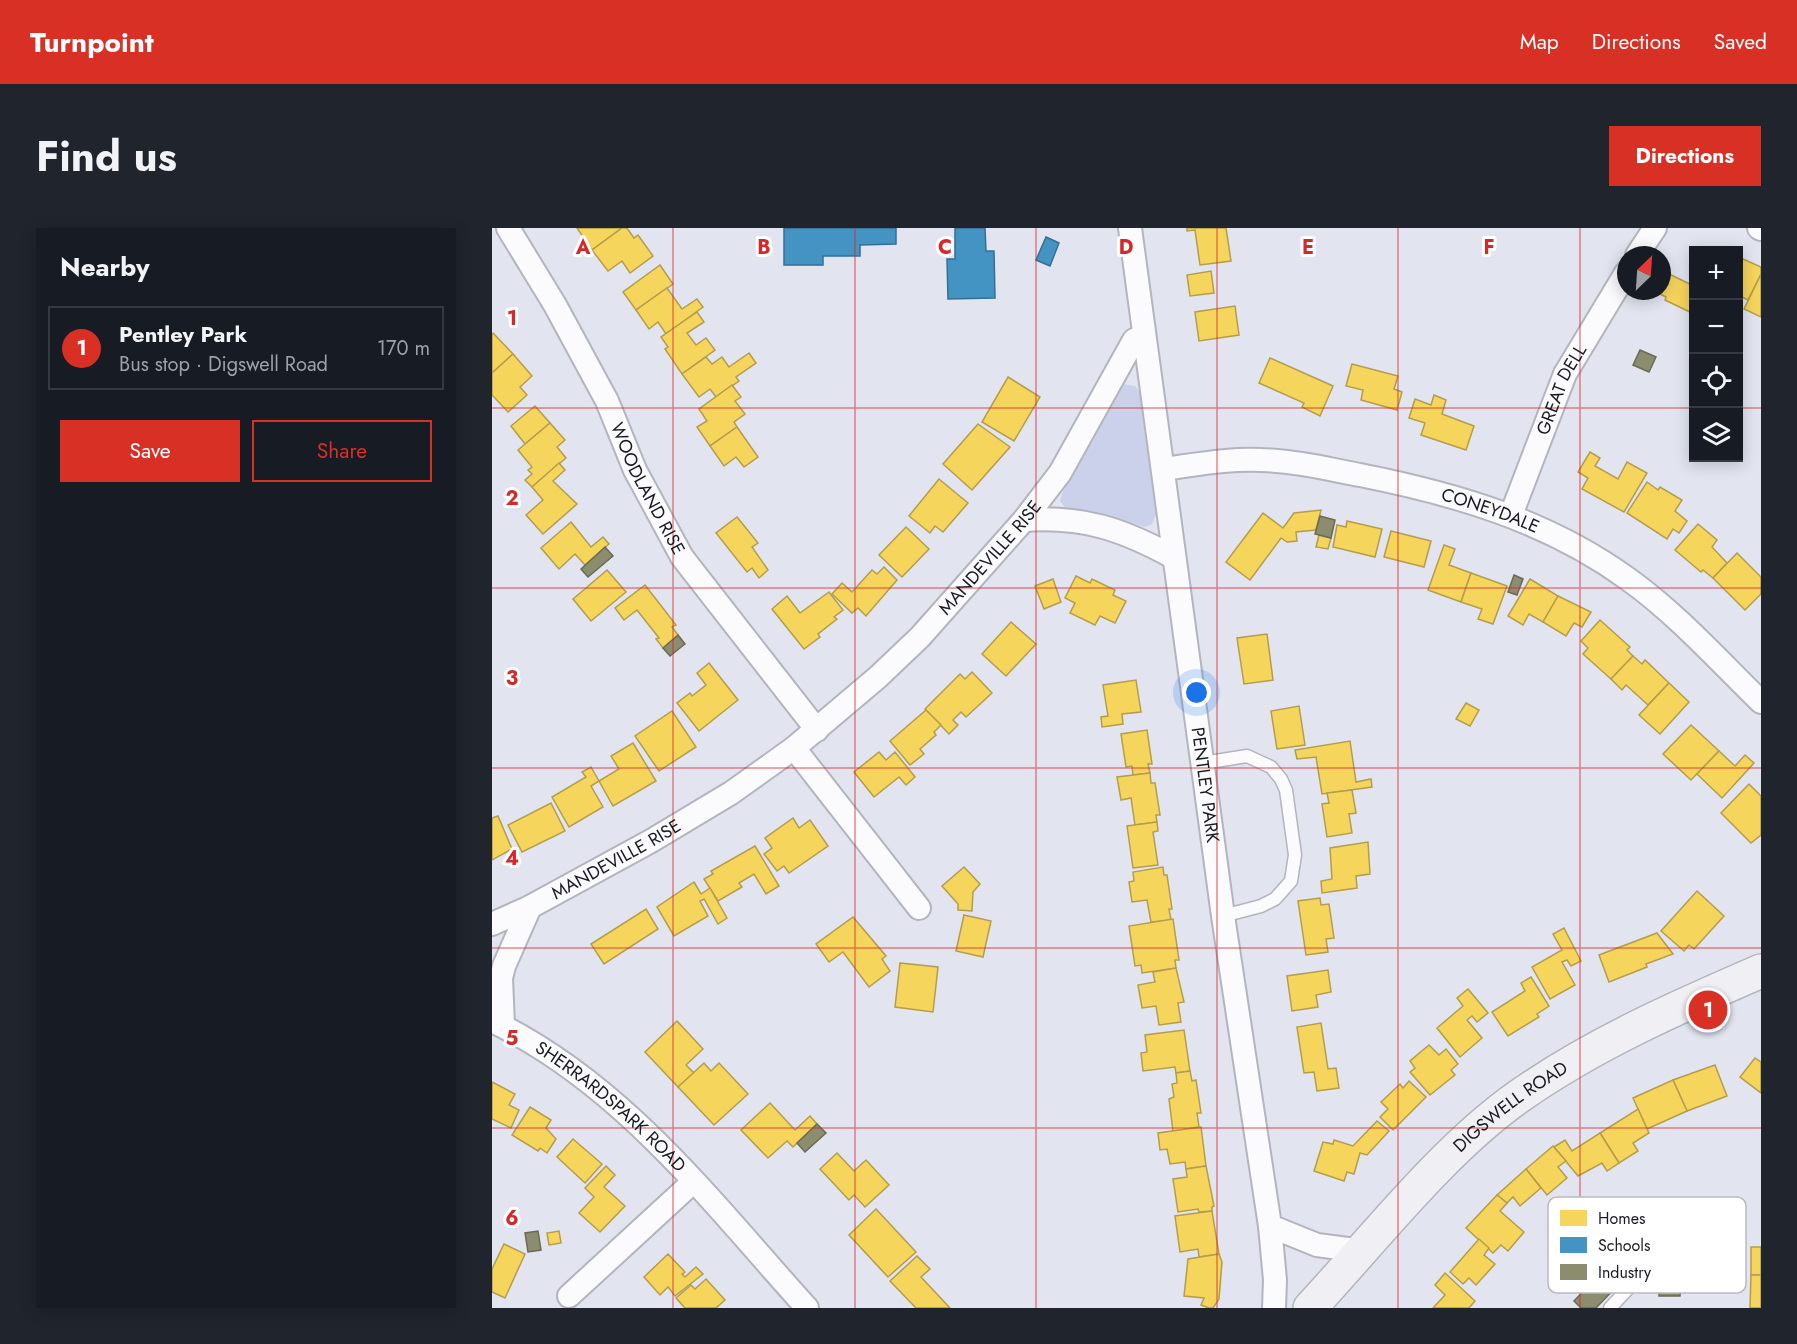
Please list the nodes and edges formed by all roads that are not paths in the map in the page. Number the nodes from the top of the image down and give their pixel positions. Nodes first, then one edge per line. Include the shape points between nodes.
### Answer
1 (508, 228) edge
2 (1130, 228) edge
3 (1655, 228) edge
4 (1643, 246) edge
5 (1617, 288) edge
6 (1144, 336) junction
7 (1162, 469) junction
8 (1511, 515) junction
9 (1024, 520) junction
10 (1173, 557) junction
11 (1761, 702) edge
12 (817, 730) junction
13 (794, 748) junction
14 (1203, 763) junction
15 (530, 908) junction
16 (919, 908) dead end
17 (1223, 916) junction
18 (492, 924) edge
19 (1761, 971) edge
20 (498, 1023) edge
21 (693, 1182) junction
22 (1270, 1226) junction
23 (1363, 1251) junction
24 (1624, 1293) edge
25 (568, 1296) dead end
26 (807, 1308) edge
27 (1274, 1308) edge
28 (1310, 1308) edge
29 (1610, 1308) edge

1 - 12 street, WOODLAND RISE via 607,401 634,470 682,557 707,594
2 - 6 street, PENTLEY PARK
3 - 4 street
5 - 8 street, GREAT DELL via 1565,374
6 - 7 street, PENTLEY PARK
6 - 9 street, MANDEVILLE RISE via 1134,340 1059,473
7 - 8 street, CONEYDALE via 1260,459 1308,464 1415,486
7 - 10 street, PENTLEY PARK
8 - 11 street, CONEYDALE via 1552,533 1629,579 1669,612
9 - 10 street via 1050,518 1106,525
9 - 12 street, MANDEVILLE RISE via 920,637
10 - 14 street, PENTLEY PARK
12 - 13 street, MANDEVILLE RISE
13 - 15 street, MANDEVILLE RISE via 711,805
13 - 16 street
14 - 17 street, PENTLEY PARK
14 - 17 lane via 1248,756 1270,767 1286,790 1295,855 1291,881 1275,899
15 - 18 street, MANDEVILLE RISE
15 - 20 street via 504,966
17 - 22 street, PENTLEY PARK
19 - 23 street, DIGSWELL ROAD via 1616,1038 1517,1098 1474,1132
20 - 21 street, SHERRARDSPARK ROAD via 593,1083 632,1117
21 - 25 street, SHERRARDSPARK ROAD
21 - 26 street, SHERRARDSPARK ROAD
22 - 23 street via 1317,1245
22 - 27 street, PENTLEY PARK
23 - 28 street, DIGSWELL ROAD
24 - 29 lane

